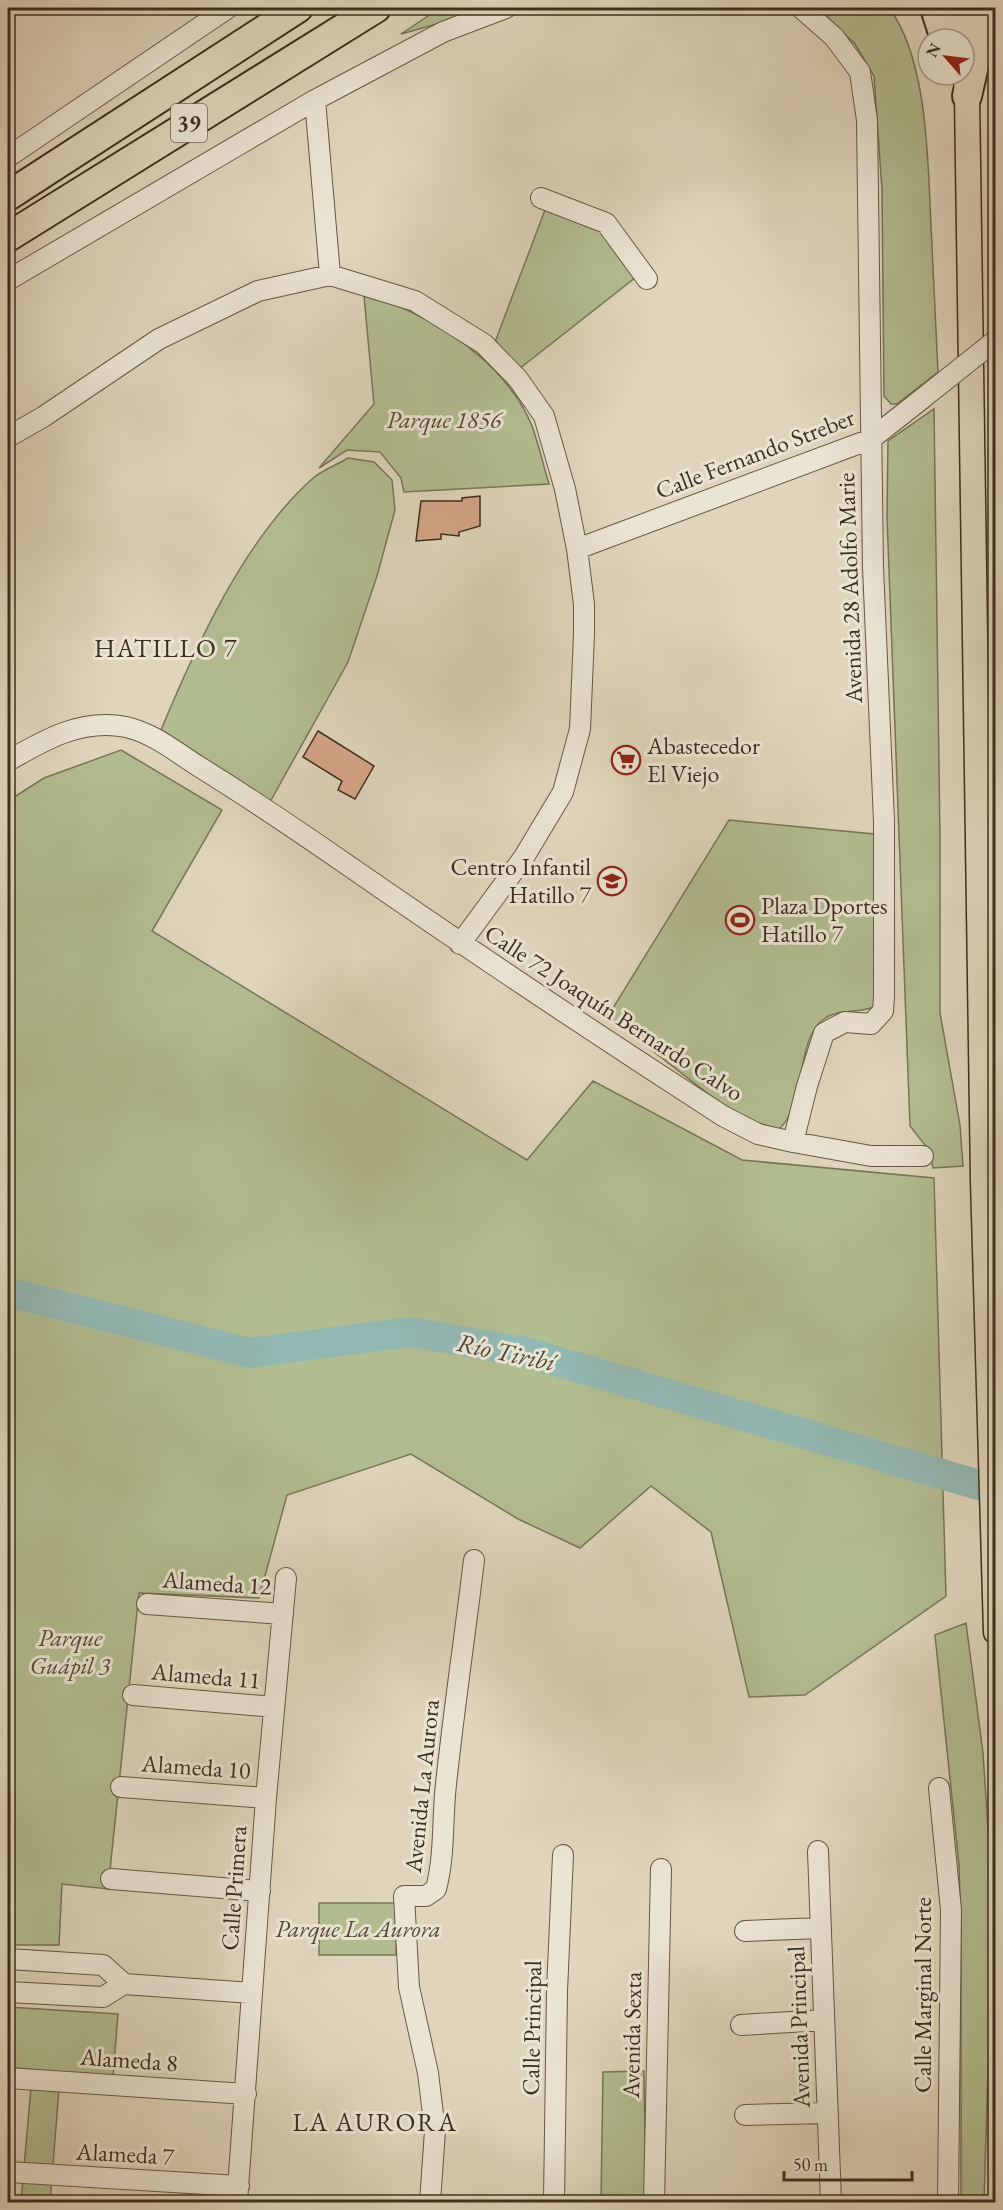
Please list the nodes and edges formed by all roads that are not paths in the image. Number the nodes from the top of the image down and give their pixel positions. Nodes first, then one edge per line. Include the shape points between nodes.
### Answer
1 (228, 8) edge
2 (298, 8) edge
3 (376, 8) edge
4 (506, 8) edge
5 (801, 8) edge
6 (935, 8) edge
7 (962, 8) edge
8 (990, 8) edge
9 (941, 27) edge
10 (963, 27) edge
11 (976, 45) edge
12 (962, 87) edge
13 (315, 100) junction
14 (8, 157) edge
15 (8, 196) edge
16 (541, 198) dead end
17 (62, 203) junction
18 (8, 237) edge
19 (8, 261) edge
20 (330, 275) junction
21 (647, 279) dead end
22 (8, 280) edge
23 (996, 340) edge
24 (8, 437) edge
25 (871, 439) junction
26 (577, 549) junction
27 (8, 761) edge
28 (460, 944) junction
29 (793, 1142) junction
30 (923, 1156) dead end
31 (474, 1560) dead end
32 (286, 1578) dead end
33 (147, 1604) dead end
34 (282, 1614) junction
35 (996, 1632) edge
36 (133, 1695) dead end
37 (274, 1707) junction
38 (121, 1787) dead end
39 (939, 1788) dead end
40 (266, 1798) junction
41 (818, 1851) dead end
42 (563, 1855) dead end
43 (661, 1869) dead end
44 (111, 1879) dead end
45 (260, 1891) junction
46 (821, 1928) junction
47 (745, 1931) dead end
48 (8, 1959) edge
49 (124, 1984) junction
50 (8, 1992) edge
51 (252, 1993) junction
52 (824, 2020) junction
53 (741, 2025) dead end
54 (8, 2078) edge
55 (246, 2094) junction
56 (828, 2113) junction
57 (745, 2115) dead end
58 (8, 2172) edge
59 (238, 2194) edge
60 (430, 2202) edge
61 (554, 2202) edge
62 (654, 2202) edge
63 (831, 2202) edge
64 (948, 2202) edge

1 - 14 street
2 - 15 highway, 39
3 - 17 highway, 39
4 - 13 street via 443,32
5 - 25 street, Avenida 28 Adolfo Marie via 834,36 860,72 867,120
6 - 9 highway
7 - 10 main road
8 - 11 highway
12 - 35 main road
13 - 20 street
13 - 22 street
16 - 21 street via 606,223
17 - 18 highway, 39
17 - 19 highway
20 - 24 street via 258,291 159,339
20 - 26 street via 415,301 484,344 518,379 544,416
23 - 25 street, Calle Fernando Streber, bridge
25 - 26 street, Calle Fernando Streber
25 - 29 street, Avenida 28 Adolfo Marie via 884,821 883,1011 871,1024 845,1023 824,1033
26 - 28 street via 584,604 580,729 563,792 524,858
27 - 28 street, Calle 72 Joaquín Bernardo Calvo via 72,729 127,727 155,739 270,811
28 - 29 street, Calle 72 Joaquín Bernardo Calvo via 723,1116 758,1134
29 - 30 street, Calle 72 Joaquín Bernardo Calvo via 871,1156
31 - 60 street, Avenida La Aurora via 446,1780 439,1879 436,1889 426,1896 404,1896 409,1988 428,2073 435,2131
32 - 34 street, Calle Primera
33 - 34 street, Alameda 12
34 - 37 street, Calle Primera
36 - 37 street, Alameda 11
37 - 40 street, Calle Primera
38 - 40 street, Alameda 10
39 - 64 street, Calle Marginal Norte via 951,1910
40 - 45 street, Calle Primera
41 - 46 street, Avenida Principal
42 - 61 street, Calle Principal
43 - 62 street, Avenida Sexta
44 - 45 street
45 - 51 street, Calle Primera
46 - 47 street
46 - 52 street, Avenida Principal
48 - 49 street via 103,1965
49 - 50 street via 103,1997
49 - 51 street
51 - 55 street, Calle Primera
52 - 53 street
52 - 56 street, Avenida Principal
54 - 55 street, Alameda 8
55 - 59 street, Calle Primera
56 - 57 street
56 - 63 street, Avenida Principal
58 - 59 street, Alameda 7

